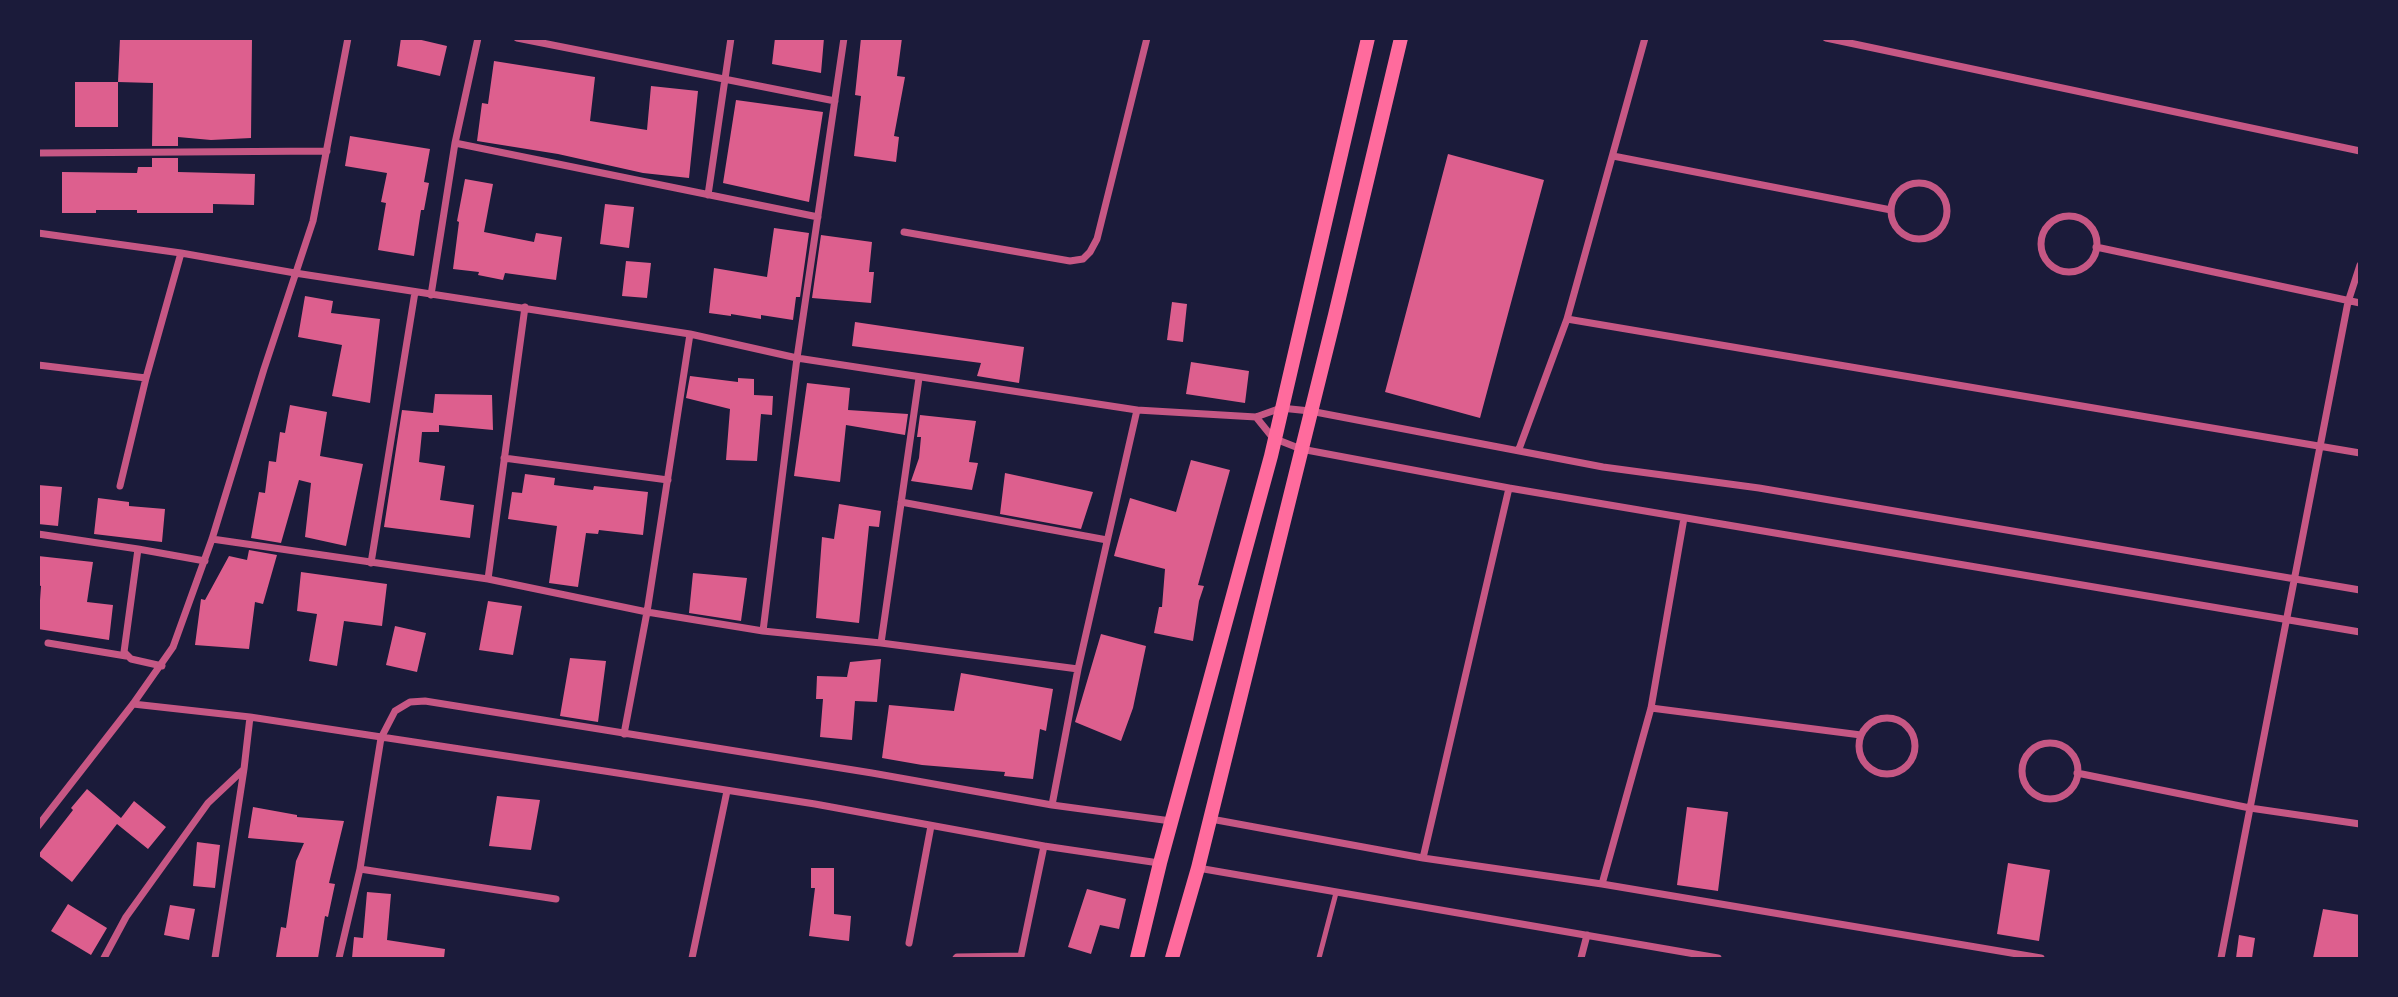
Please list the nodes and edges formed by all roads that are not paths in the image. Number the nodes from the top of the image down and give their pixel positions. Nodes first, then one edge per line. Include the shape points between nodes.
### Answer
1 (348, 38) edge
2 (478, 38) edge
3 (516, 38) edge
4 (731, 38) edge
5 (844, 38) edge
6 (1147, 38) edge
7 (1368, 38) edge
8 (1401, 38) edge
9 (1645, 38) edge
10 (1826, 38) edge
11 (726, 80) junction
12 (835, 101) junction
13 (455, 143) junction
14 (327, 151) junction
15 (2360, 151) edge
16 (38, 153) edge
17 (1613, 156) junction
18 (708, 195) junction
19 (1891, 211) junction
20 (818, 217) junction
21 (904, 232) dead end
22 (38, 233) edge
23 (2096, 247) junction
24 (181, 253) junction
25 (2360, 265) edge
26 (295, 273) junction
27 (415, 292) junction
28 (432, 295) junction
29 (2348, 302) junction
30 (2360, 303) edge
31 (525, 307) junction
32 (1567, 318) junction
33 (690, 334) junction
34 (797, 358) junction
35 (38, 365) edge
36 (146, 378) junction
37 (919, 378) junction
38 (1281, 408) junction
39 (1137, 410) junction
40 (1310, 411) junction
41 (1256, 416) junction
42 (1273, 438) junction
43 (2321, 447) junction
44 (1301, 449) junction
45 (1519, 449) junction
46 (2360, 453) edge
47 (504, 457) junction
48 (668, 480) junction
49 (120, 486) dead end
50 (1509, 488) junction
51 (901, 502) junction
52 (1684, 518) junction
53 (38, 534) edge
54 (212, 538) junction
55 (1107, 540) junction
56 (138, 550) junction
57 (205, 561) junction
58 (371, 563) junction
59 (488, 579) junction
60 (2296, 579) junction
61 (2360, 590) edge
62 (647, 612) junction
63 (2288, 620) junction
64 (764, 631) junction
65 (2360, 632) edge
66 (48, 643) dead end
67 (881, 643) junction
68 (126, 656) junction
69 (162, 666) junction
70 (1077, 669) junction
71 (133, 704) junction
72 (1651, 708) junction
73 (250, 717) junction
74 (624, 734) junction
75 (1861, 736) junction
76 (380, 738) junction
77 (244, 769) junction
78 (2077, 773) junction
79 (727, 790) junction
80 (1052, 805) junction
81 (2250, 808) junction
82 (1210, 819) junction
83 (1171, 821) junction
84 (2360, 824) edge
85 (38, 826) edge
86 (931, 826) junction
87 (1044, 846) junction
88 (1423, 858) junction
89 (1160, 863) junction
90 (1198, 868) junction
91 (360, 869) junction
92 (1602, 884) junction
93 (1336, 892) junction
94 (556, 899) dead end
95 (1587, 935) junction
96 (909, 943) dead end
97 (104, 958) edge
98 (215, 958) edge
99 (338, 958) edge
100 (692, 958) edge
101 (956, 958) edge
102 (1137, 958) edge
103 (1172, 958) edge
104 (1319, 958) edge
105 (1581, 958) edge
106 (1718, 958) edge
107 (2041, 958) edge
108 (2221, 958) edge

1 - 14 street
2 - 13 street
3 - 11 street
4 - 11 street
5 - 12 street
6 - 21 street via 1097,239 1083,258 1070,261
7 - 38 main road
8 - 40 main road
9 - 17 street
10 - 15 street
11 - 12 street
11 - 18 street
12 - 20 street
13 - 18 street
13 - 28 street
14 - 16 street
14 - 26 street via 313,221
17 - 19 street
17 - 32 street
18 - 20 street
19 - 19 street via 1898,193 1923,184 1944,199 1946,217 1929,237 1912,238 1897,228
20 - 34 street
22 - 24 street
23 - 23 street via 2087,265 2070,272 2053,267 2041,243 2055,220 2073,216 2089,224
23 - 29 street
24 - 26 street
24 - 36 street
25 - 29 street
26 - 27 street
26 - 54 street
27 - 28 street
27 - 58 street
28 - 31 street
29 - 30 street
29 - 43 street
31 - 33 street
31 - 47 street
32 - 43 street
32 - 45 street
33 - 34 street
33 - 48 street
34 - 37 street
34 - 64 street
35 - 36 street
36 - 49 street
37 - 39 street
37 - 51 street
38 - 40 street
38 - 41 street
38 - 42 main road
39 - 41 street
39 - 55 street
40 - 44 main road
40 - 45 street
41 - 42 street
42 - 44 street
42 - 83 main road
43 - 46 street
43 - 60 street
44 - 50 street
44 - 82 main road
45 - 60 street via 1603,467 1759,488
47 - 48 street
47 - 59 street
48 - 62 street
50 - 52 street
50 - 88 street
51 - 55 street
51 - 67 street
52 - 63 street
52 - 72 street
53 - 56 street
54 - 57 street
54 - 58 street
55 - 70 street
56 - 57 street
56 - 68 street via 123,647
57 - 69 street
58 - 59 street
59 - 62 street
60 - 61 street
60 - 63 street
62 - 64 street
62 - 74 street
63 - 65 street
63 - 81 street
64 - 67 street
66 - 68 street
67 - 70 street
68 - 69 street
69 - 71 street
70 - 80 street
71 - 73 street
71 - 85 street
72 - 75 street
72 - 92 street
73 - 76 street
73 - 77 street
74 - 76 street via 425,701 410,702 395,711
74 - 80 street
75 - 75 street via 1873,722 1891,718 1908,726 1914,751 1905,767 1880,773 1861,754
76 - 79 street
76 - 91 street
77 - 97 street via 208,803 126,917
77 - 98 street
78 - 78 street via 2068,792 2052,799 2028,788 2022,770 2036,747 2054,743 2070,752
78 - 81 street
79 - 86 street
79 - 100 street
80 - 83 street
81 - 84 street
81 - 108 street
82 - 88 street
82 - 90 main road
83 - 89 main road
86 - 87 street
86 - 96 street
87 - 89 street
87 - 101 street via 1021,956
88 - 92 street
89 - 102 main road
90 - 93 street
90 - 103 main road
91 - 94 street
91 - 99 street
92 - 107 street
93 - 95 street
93 - 104 lane
95 - 105 street
95 - 106 street

